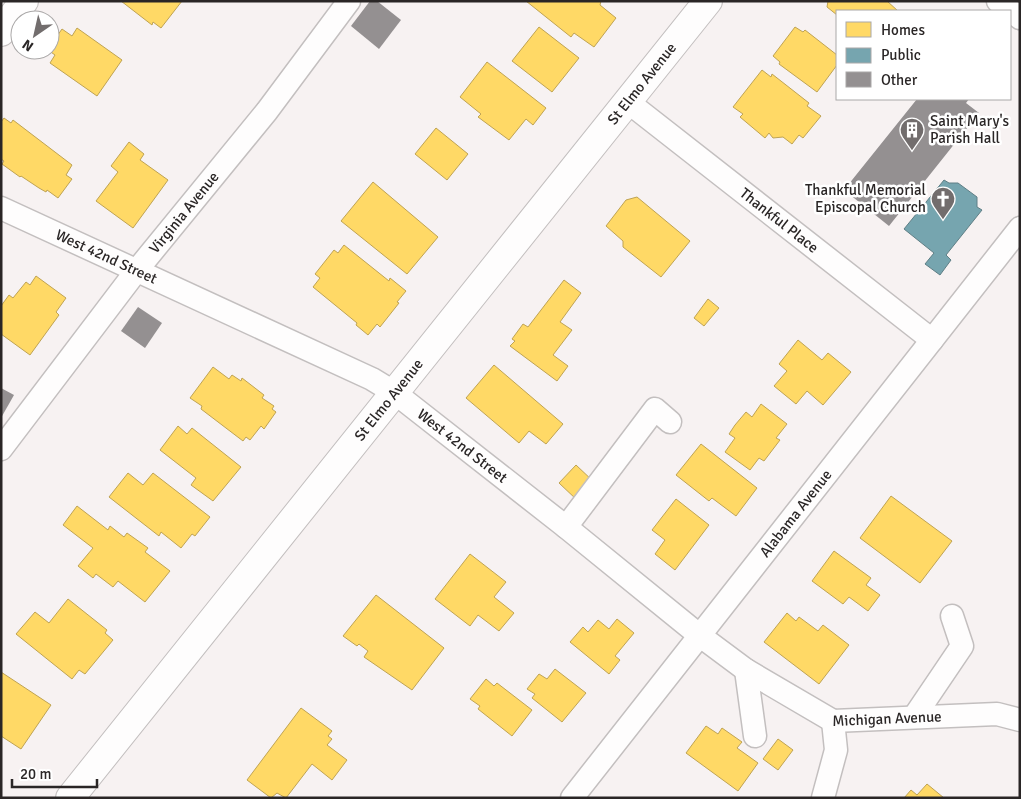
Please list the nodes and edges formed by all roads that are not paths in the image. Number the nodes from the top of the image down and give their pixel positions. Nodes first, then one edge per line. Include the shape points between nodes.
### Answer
1 (24, 1) edge
2 (349, 1) edge
3 (708, 1) edge
4 (998, 1) edge
5 (1010, 10) edge
6 (1, 32) edge
7 (628, 102) junction
8 (1, 208) edge
9 (1020, 228) edge
10 (137, 270) junction
11 (932, 340) junction
12 (395, 393) junction
13 (670, 422) dead end
14 (1, 449) edge
15 (566, 527) junction
16 (952, 616) dead end
17 (699, 635) junction
18 (746, 670) junction
19 (914, 717) junction
20 (1020, 720) edge
21 (832, 721) junction
22 (755, 736) dead end
23 (70, 798) edge
24 (572, 798) edge
25 (823, 798) edge

1 - 6 main road
2 - 10 street, Virginia Avenue via 267,111
3 - 7 main road, St Elmo Avenue
4 - 5 street
7 - 11 street, Thankful Place
7 - 12 main road, St Elmo Avenue
8 - 10 street, West 42nd Street
9 - 11 street, Alabama Avenue
10 - 12 street, West 42nd Street via 372,379
10 - 14 street, Virginia Avenue
11 - 17 street, Alabama Avenue
12 - 15 street, West 42nd Street
12 - 23 main road, St Elmo Avenue
13 - 15 street via 655,409
15 - 17 street, West 42nd Street
16 - 19 street via 962,646
17 - 18 street, West 42nd Street
17 - 24 street, Alabama Avenue
18 - 21 street, West 42nd Street
18 - 22 street
19 - 20 street, Michigan Avenue via 997,714
19 - 21 street, Michigan Avenue
21 - 25 street, Michigan Avenue via 836,750

